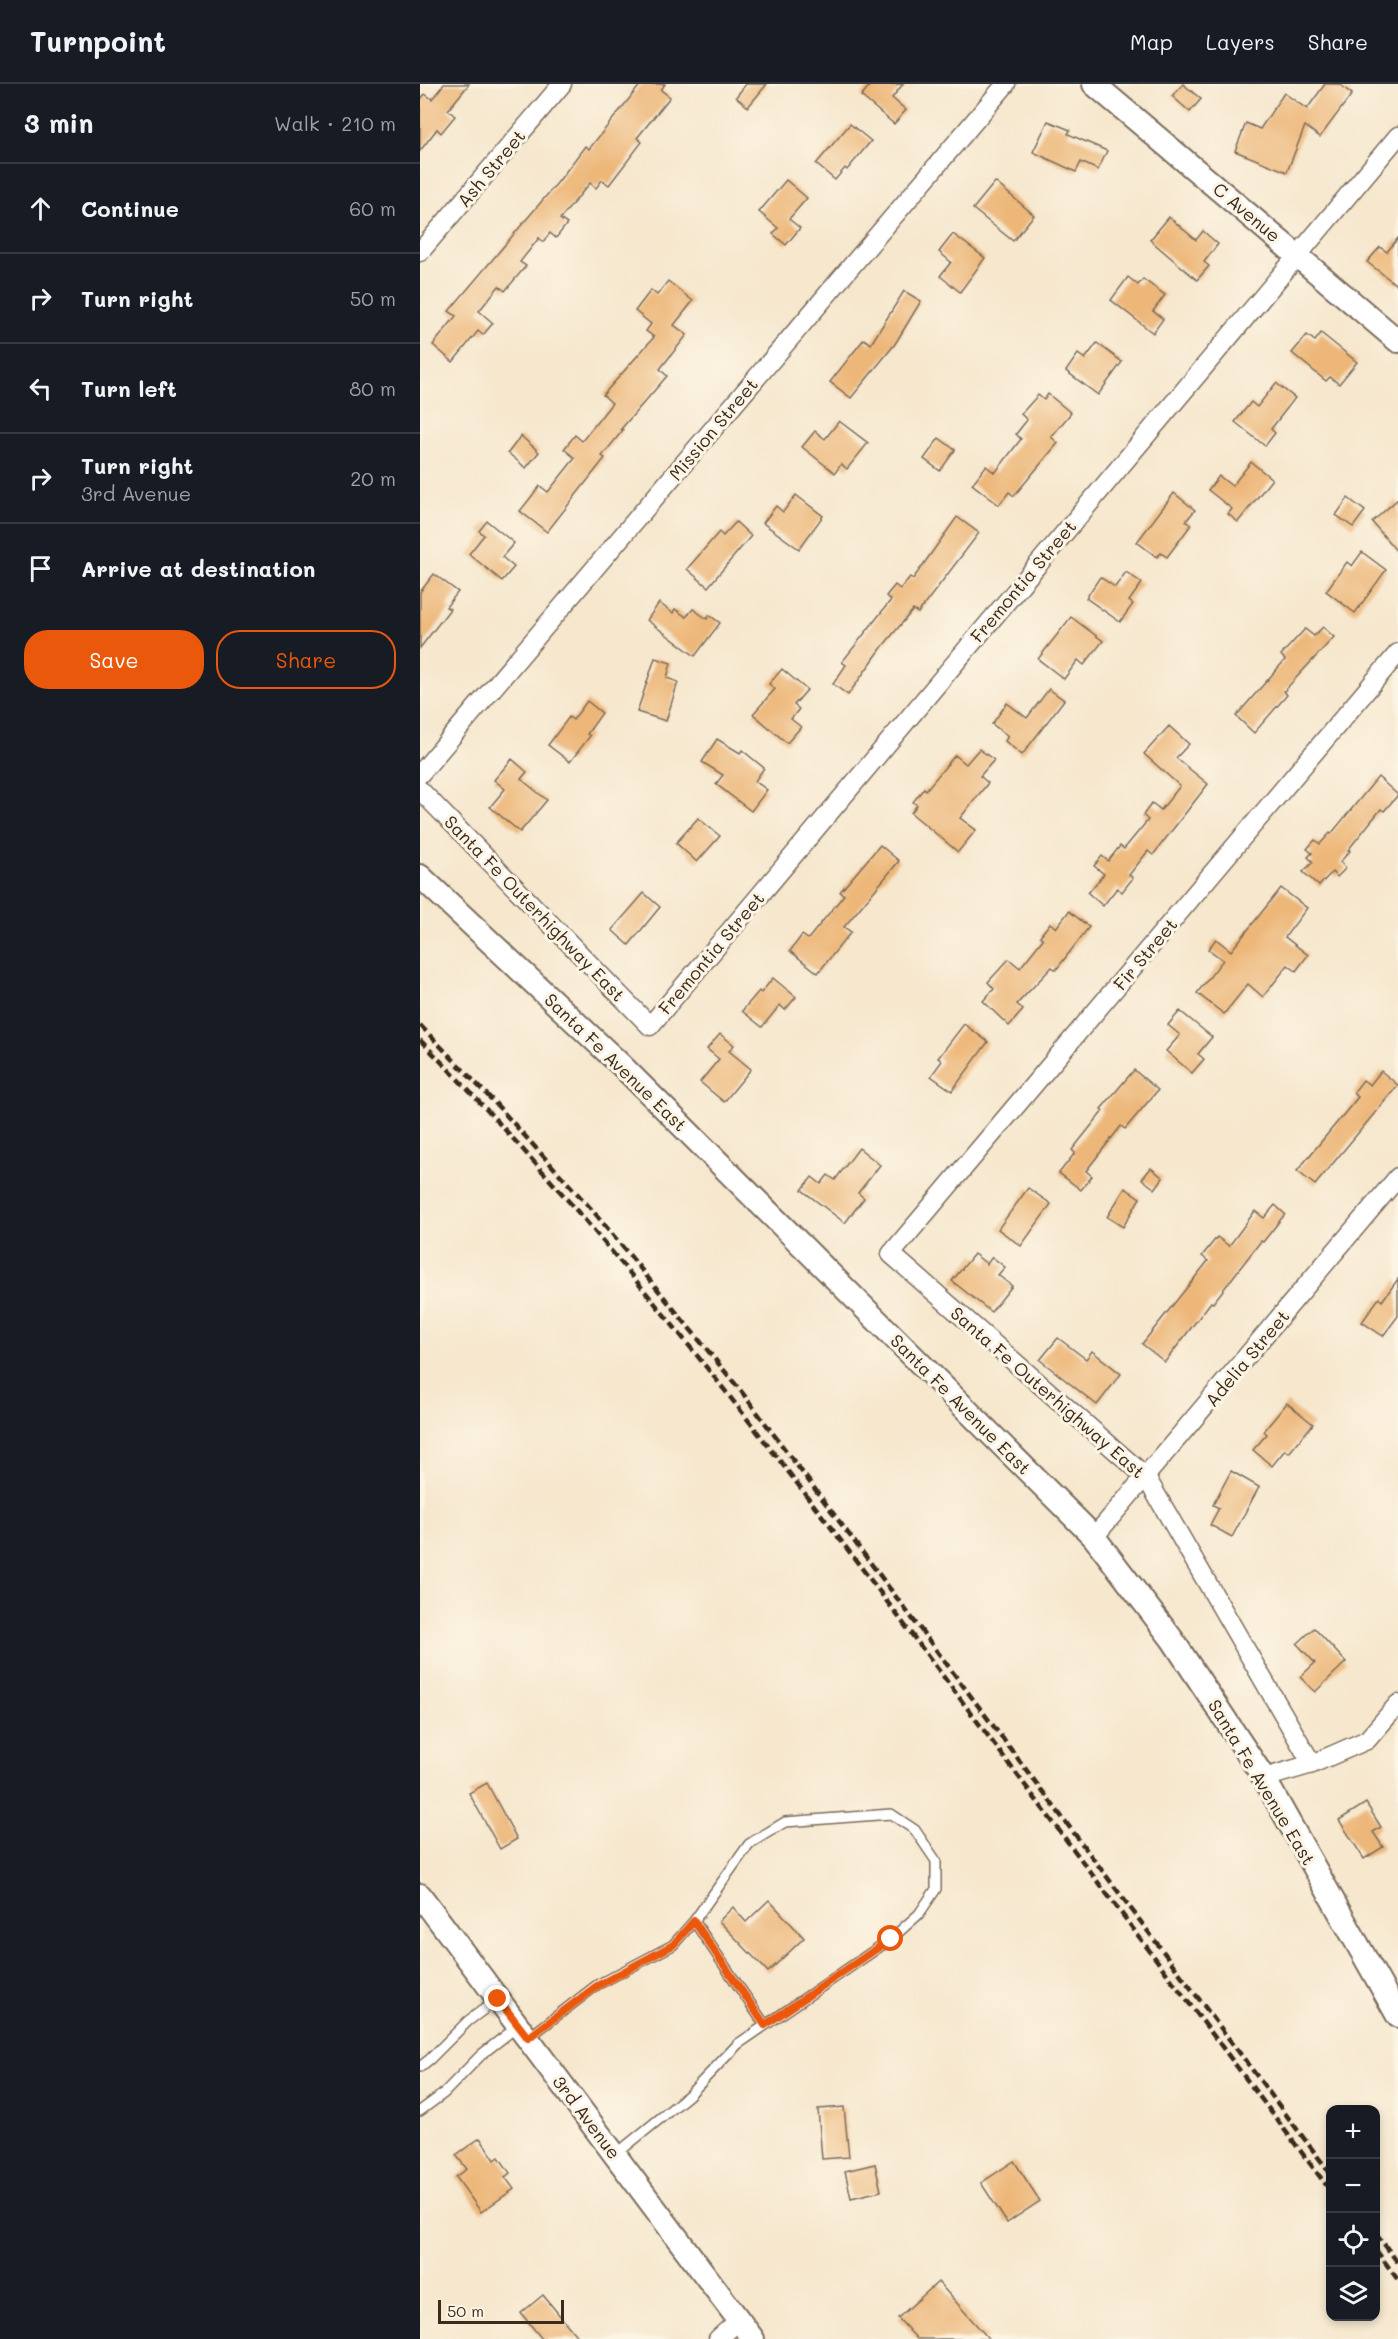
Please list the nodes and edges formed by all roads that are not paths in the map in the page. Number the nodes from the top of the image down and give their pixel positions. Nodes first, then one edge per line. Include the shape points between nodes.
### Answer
1 (561, 84) edge
2 (1006, 84) edge
3 (1094, 84) edge
4 (1398, 136) edge
5 (420, 252) edge
6 (1297, 254) junction
7 (1398, 340) edge
8 (1398, 653) edge
9 (420, 774) edge
10 (420, 790) edge
11 (420, 876) edge
12 (650, 1026) joint
13 (1398, 1177) edge
14 (891, 1254) joint
15 (1146, 1477) junction
16 (1094, 1537) junction
17 (1398, 1704) edge
18 (1312, 1764) junction
19 (1264, 1778) junction
20 (420, 1895) edge
21 (694, 1921) junction
22 (498, 1999) junction
23 (1398, 2016) edge
24 (765, 2025) junction
25 (523, 2032) junction
26 (420, 2067) edge
27 (420, 2111) edge
28 (615, 2155) junction
29 (739, 2320) junction
30 (718, 2339) edge
31 (753, 2339) edge

1 - 5 street, Ash Street
2 - 9 street, Mission Street
3 - 6 street, C Avenue
4 - 6 street, Fremontia Street
6 - 7 street, C Avenue
6 - 12 street, Fremontia Street
8 - 14 street, Fir Street
10 - 12 street, Santa Fe Outerhighway East
11 - 16 street, Santa Fe Avenue East via 621,1065
13 - 15 street, Adelia Street
14 - 15 street, Santa Fe Outerhighway East
15 - 16 street, Adelia Street
15 - 18 street, Santa Fe Outerhighway East
16 - 19 street, Santa Fe Avenue East via 1172,1639
17 - 18 street via 1367,1740
18 - 19 street
19 - 23 street, Santa Fe Avenue East
20 - 22 street, 3rd Avenue
21 - 24 lane
21 - 24 lane via 749,1844 785,1822 891,1814 915,1830 936,1861 936,1889 919,1914 891,1939
21 - 25 lane via 673,1945
22 - 25 street, 3rd Avenue
22 - 26 lane via 468,2021
24 - 28 lane via 738,2044 689,2094
25 - 27 lane via 482,2054 444,2094
25 - 28 street, 3rd Avenue
28 - 29 street, 3rd Avenue
29 - 30 street
29 - 31 street, 3rd Avenue

